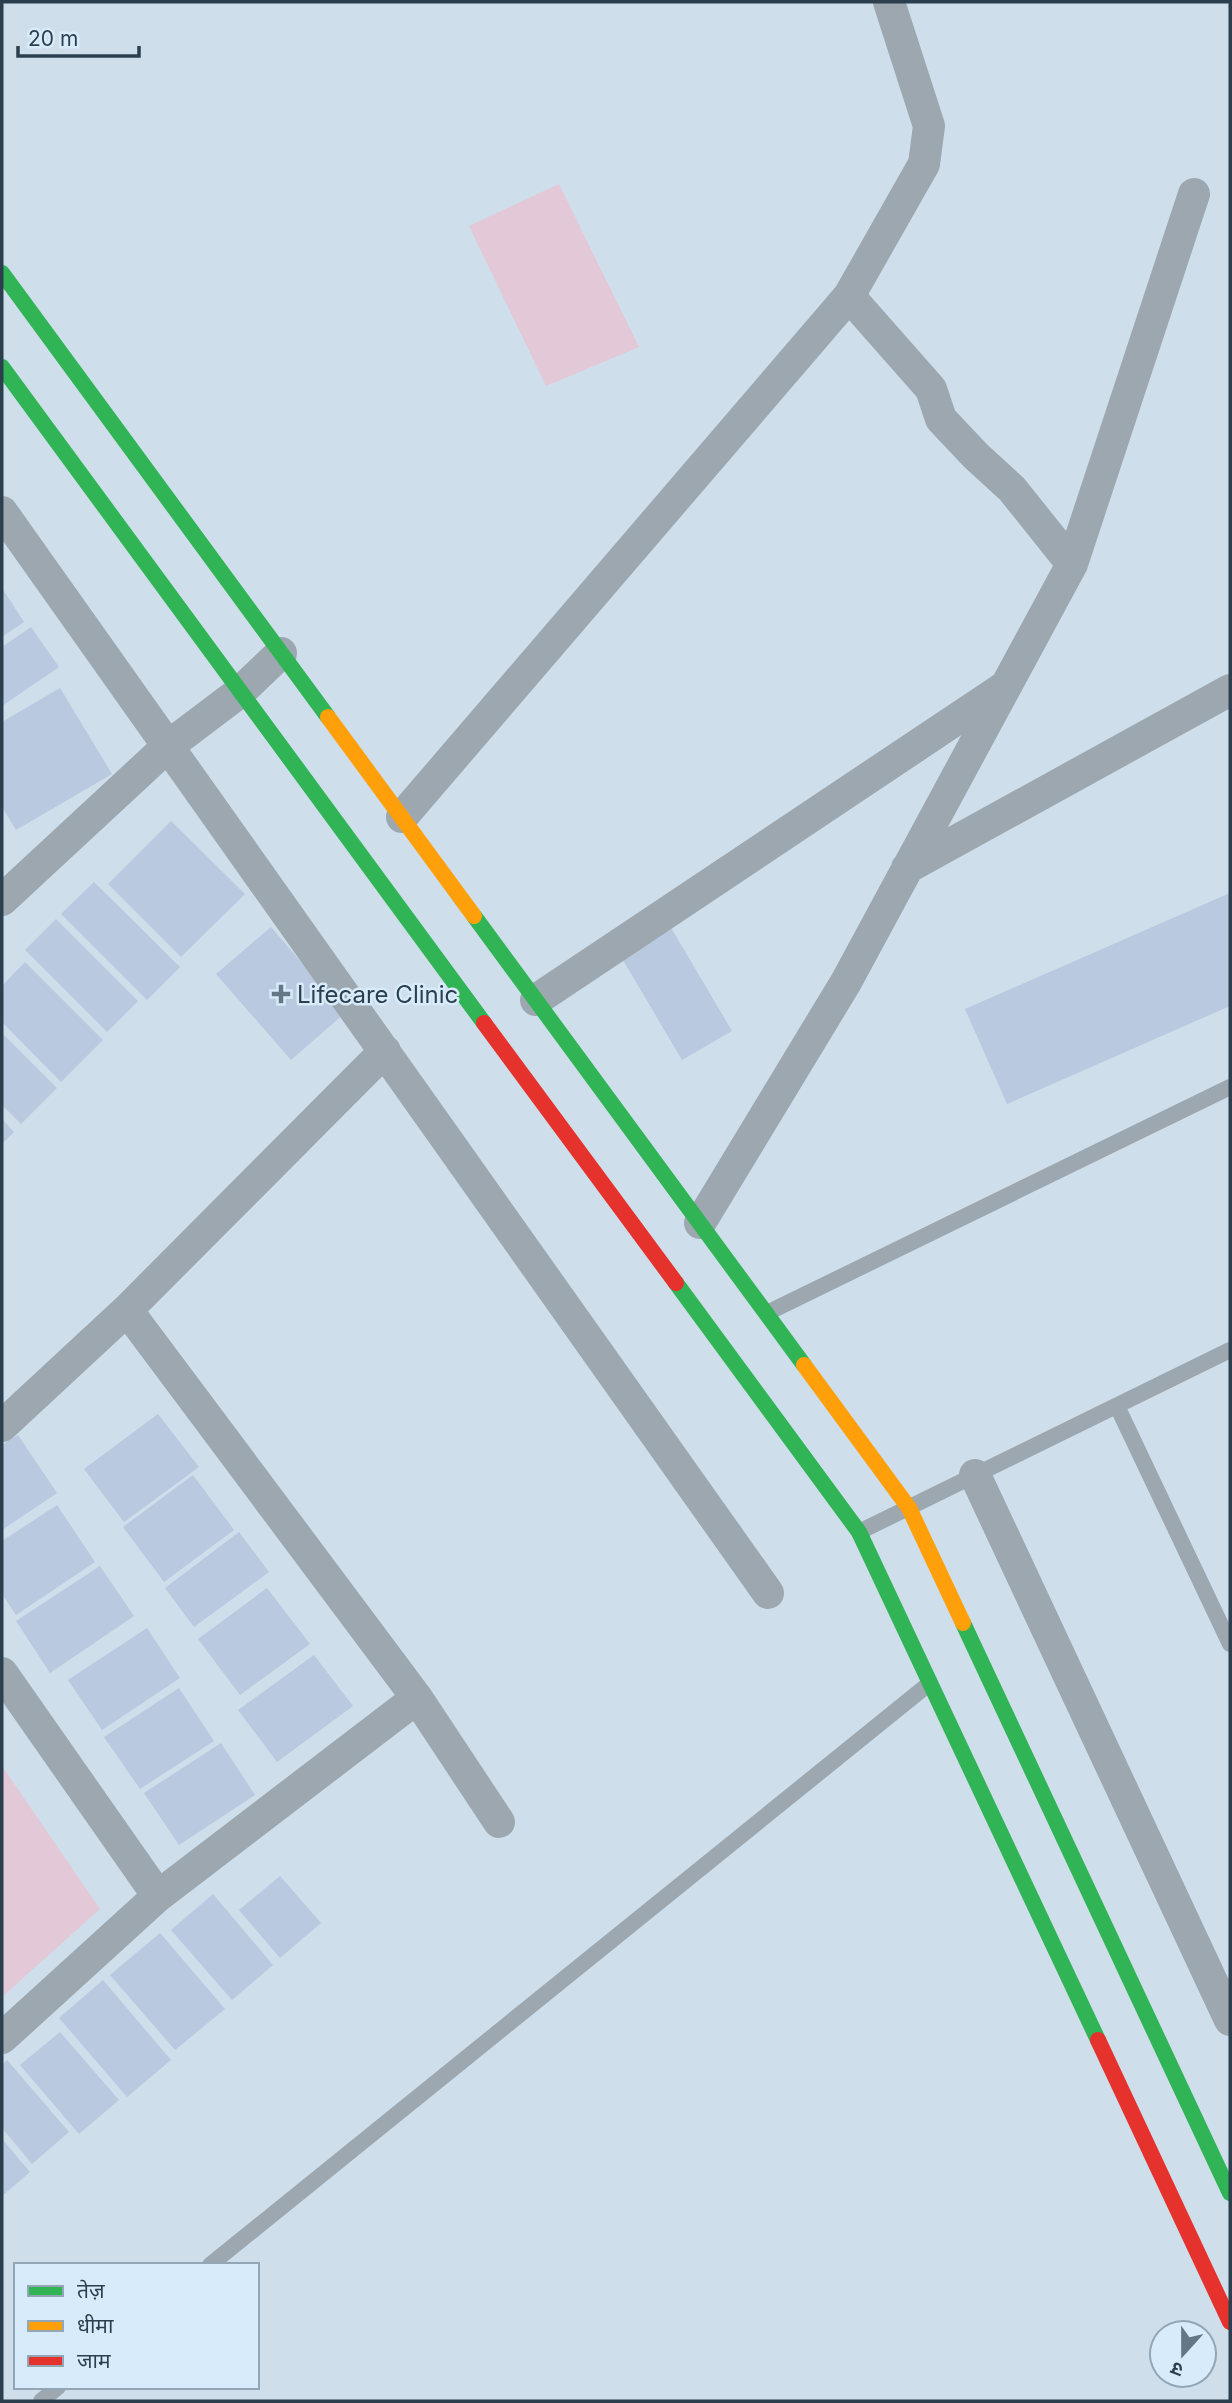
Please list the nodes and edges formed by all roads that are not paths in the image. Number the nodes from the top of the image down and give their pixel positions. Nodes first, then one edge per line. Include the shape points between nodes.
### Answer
1 (889, 2) edge
2 (1194, 194) dead end
3 (2, 273) edge
4 (849, 296) junction
5 (2, 366) edge
6 (2, 512) edge
7 (1072, 564) junction
8 (281, 653) junction
9 (1007, 686) junction
10 (1230, 690) edge
11 (241, 691) junction
12 (167, 747) junction
13 (402, 817) junction
14 (907, 868) junction
15 (2, 900) edge
16 (536, 1000) junction
17 (385, 1051) junction
18 (1230, 1087) edge
19 (699, 1223) junction
20 (127, 1310) junction
21 (767, 1313) junction
22 (1230, 1350) edge
23 (1117, 1406) junction
24 (2, 1426) edge
25 (975, 1475) junction
26 (909, 1508) junction
27 (859, 1532) junction
28 (768, 1593) dead end
29 (1230, 1644) edge
30 (2, 1673) edge
31 (930, 1683) junction
32 (417, 1698) junction
33 (499, 1822) dead end
34 (158, 1896) junction
35 (1230, 2020) edge
36 (2, 2038) edge
37 (1230, 2193) edge
38 (212, 2263) edge
39 (1230, 2322) edge
40 (56, 2389) edge
41 (41, 2401) edge

1 - 4 street via 929,126 924,164
2 - 7 street
3 - 8 street
4 - 7 street via 931,389 941,419 1012,489
4 - 13 street
5 - 11 street
6 - 12 street
7 - 9 street
8 - 11 street
8 - 13 street
9 - 14 street
9 - 16 street
10 - 14 street
11 - 12 street
11 - 27 street
12 - 15 street
12 - 17 street
13 - 16 street
14 - 19 street via 846,982
16 - 19 street
17 - 20 street
17 - 28 street
18 - 21 lane
19 - 21 street
20 - 24 street
20 - 32 street
21 - 26 street
22 - 23 lane
23 - 25 lane
23 - 29 lane
25 - 26 lane
25 - 35 street
26 - 27 lane
26 - 37 street
27 - 31 street
30 - 34 street
31 - 38 lane
31 - 39 street
32 - 33 street
32 - 34 street
34 - 36 street
40 - 41 lane

